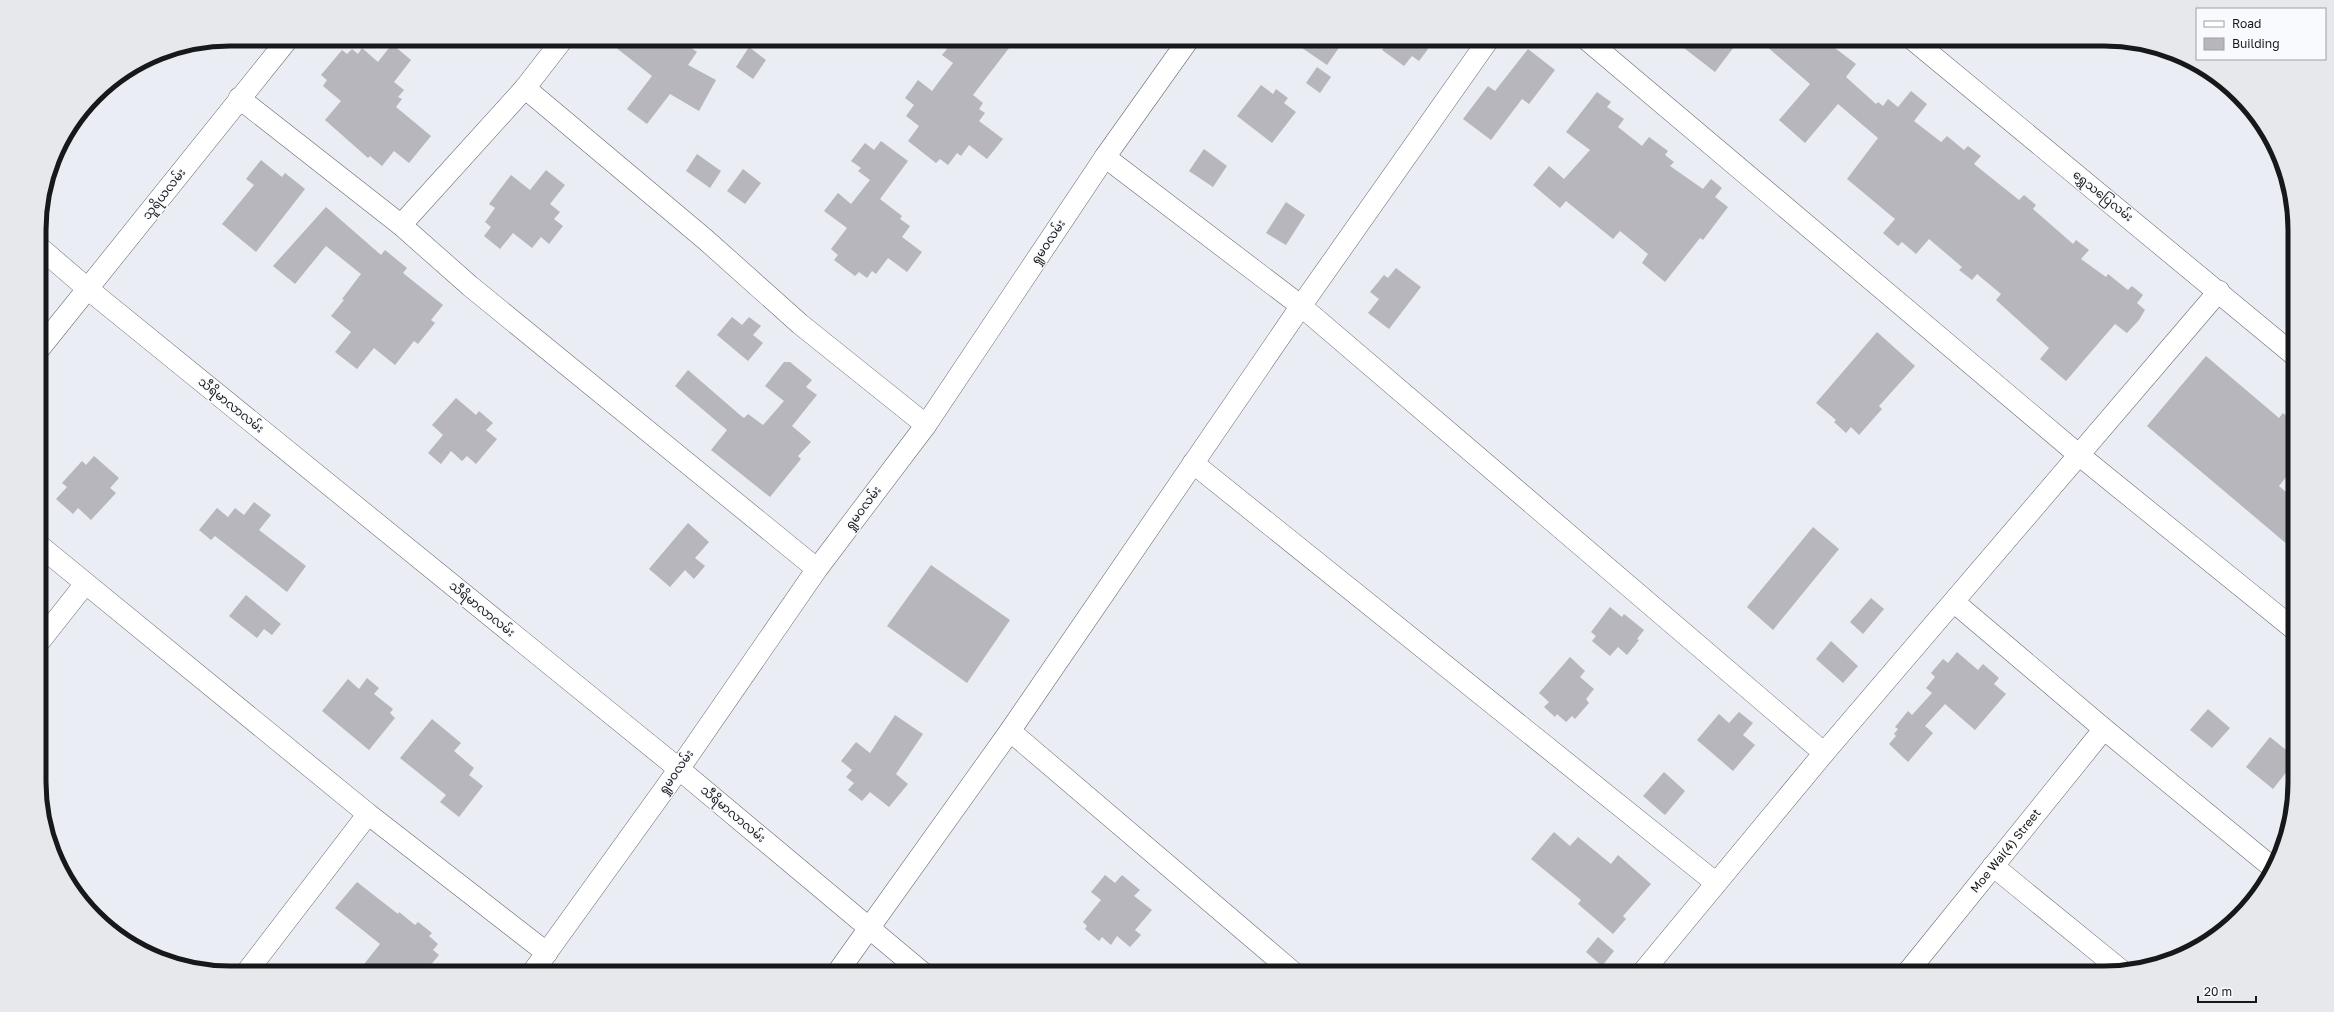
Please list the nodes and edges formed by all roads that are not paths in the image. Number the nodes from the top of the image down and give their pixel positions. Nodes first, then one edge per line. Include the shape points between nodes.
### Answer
1 (282, 46) edge
2 (557, 46) edge
3 (1184, 46) edge
4 (1483, 46) edge
5 (1594, 46) edge
6 (1921, 46) edge
7 (524, 88) junction
8 (239, 98) junction
9 (1105, 157) junction
10 (401, 225) junction
11 (46, 252) edge
12 (88, 289) junction
13 (2219, 291) junction
14 (1300, 306) junction
15 (46, 341) edge
16 (2288, 350) edge
17 (926, 425) junction
18 (2079, 455) junction
19 (1193, 463) junction
20 (46, 551) edge
21 (817, 569) junction
22 (85, 584) junction
23 (1954, 602) junction
24 (2288, 624) edge
25 (46, 633) edge
26 (2104, 729) junction
27 (1010, 730) junction
28 (1824, 754) junction
29 (679, 768) junction
30 (368, 814) junction
31 (2268, 864) edge
32 (1993, 866) junction
33 (1716, 883) junction
34 (870, 928) junction
35 (547, 953) junction
36 (251, 966) edge
37 (537, 966) edge
38 (842, 966) edge
39 (915, 966) edge
40 (1286, 966) edge
41 (1648, 966) edge
42 (1913, 966) edge
43 (2116, 966) edge

1 - 8 street, သူရိယလမ်း
2 - 7 street
3 - 9 street, ရှုမဝလမ်း
4 - 14 street
5 - 18 street
6 - 13 street, ရွှေသပြေလမ်း
7 - 10 street
7 - 17 street via 706,240 800,324
8 - 10 street
8 - 12 street, သူရိယလမ်း
9 - 14 street
9 - 17 street, ရှုမဝလမ်း
10 - 21 street via 470,286
11 - 12 street, သီရိမာလာလမ်း
12 - 15 street, သူရိယလမ်း
12 - 29 street, သီရိမာလာလမ်း
13 - 16 street, ရွှေသပြေလမ်း
13 - 18 street
14 - 19 street
14 - 28 street
17 - 21 street, ရှုမဝလမ်း
18 - 23 street
18 - 24 street
19 - 27 street
19 - 33 street
20 - 22 street
21 - 29 street, ရှုမဝလမ်း
22 - 25 street
22 - 30 street
23 - 26 street
23 - 28 street
26 - 31 street
26 - 32 street, Moe Wai(4) Street
27 - 34 street
27 - 40 street
28 - 33 street
29 - 34 street, သီရိမာလာလမ်း
29 - 35 street, ရှုမဝလမ်း
30 - 35 street
30 - 36 street
32 - 42 street, Moe Wai(4) Street
32 - 43 street
33 - 41 street
34 - 38 street
34 - 39 street, သီရိမာလာလမ်း
35 - 37 street, ရှုမဝလမ်း

